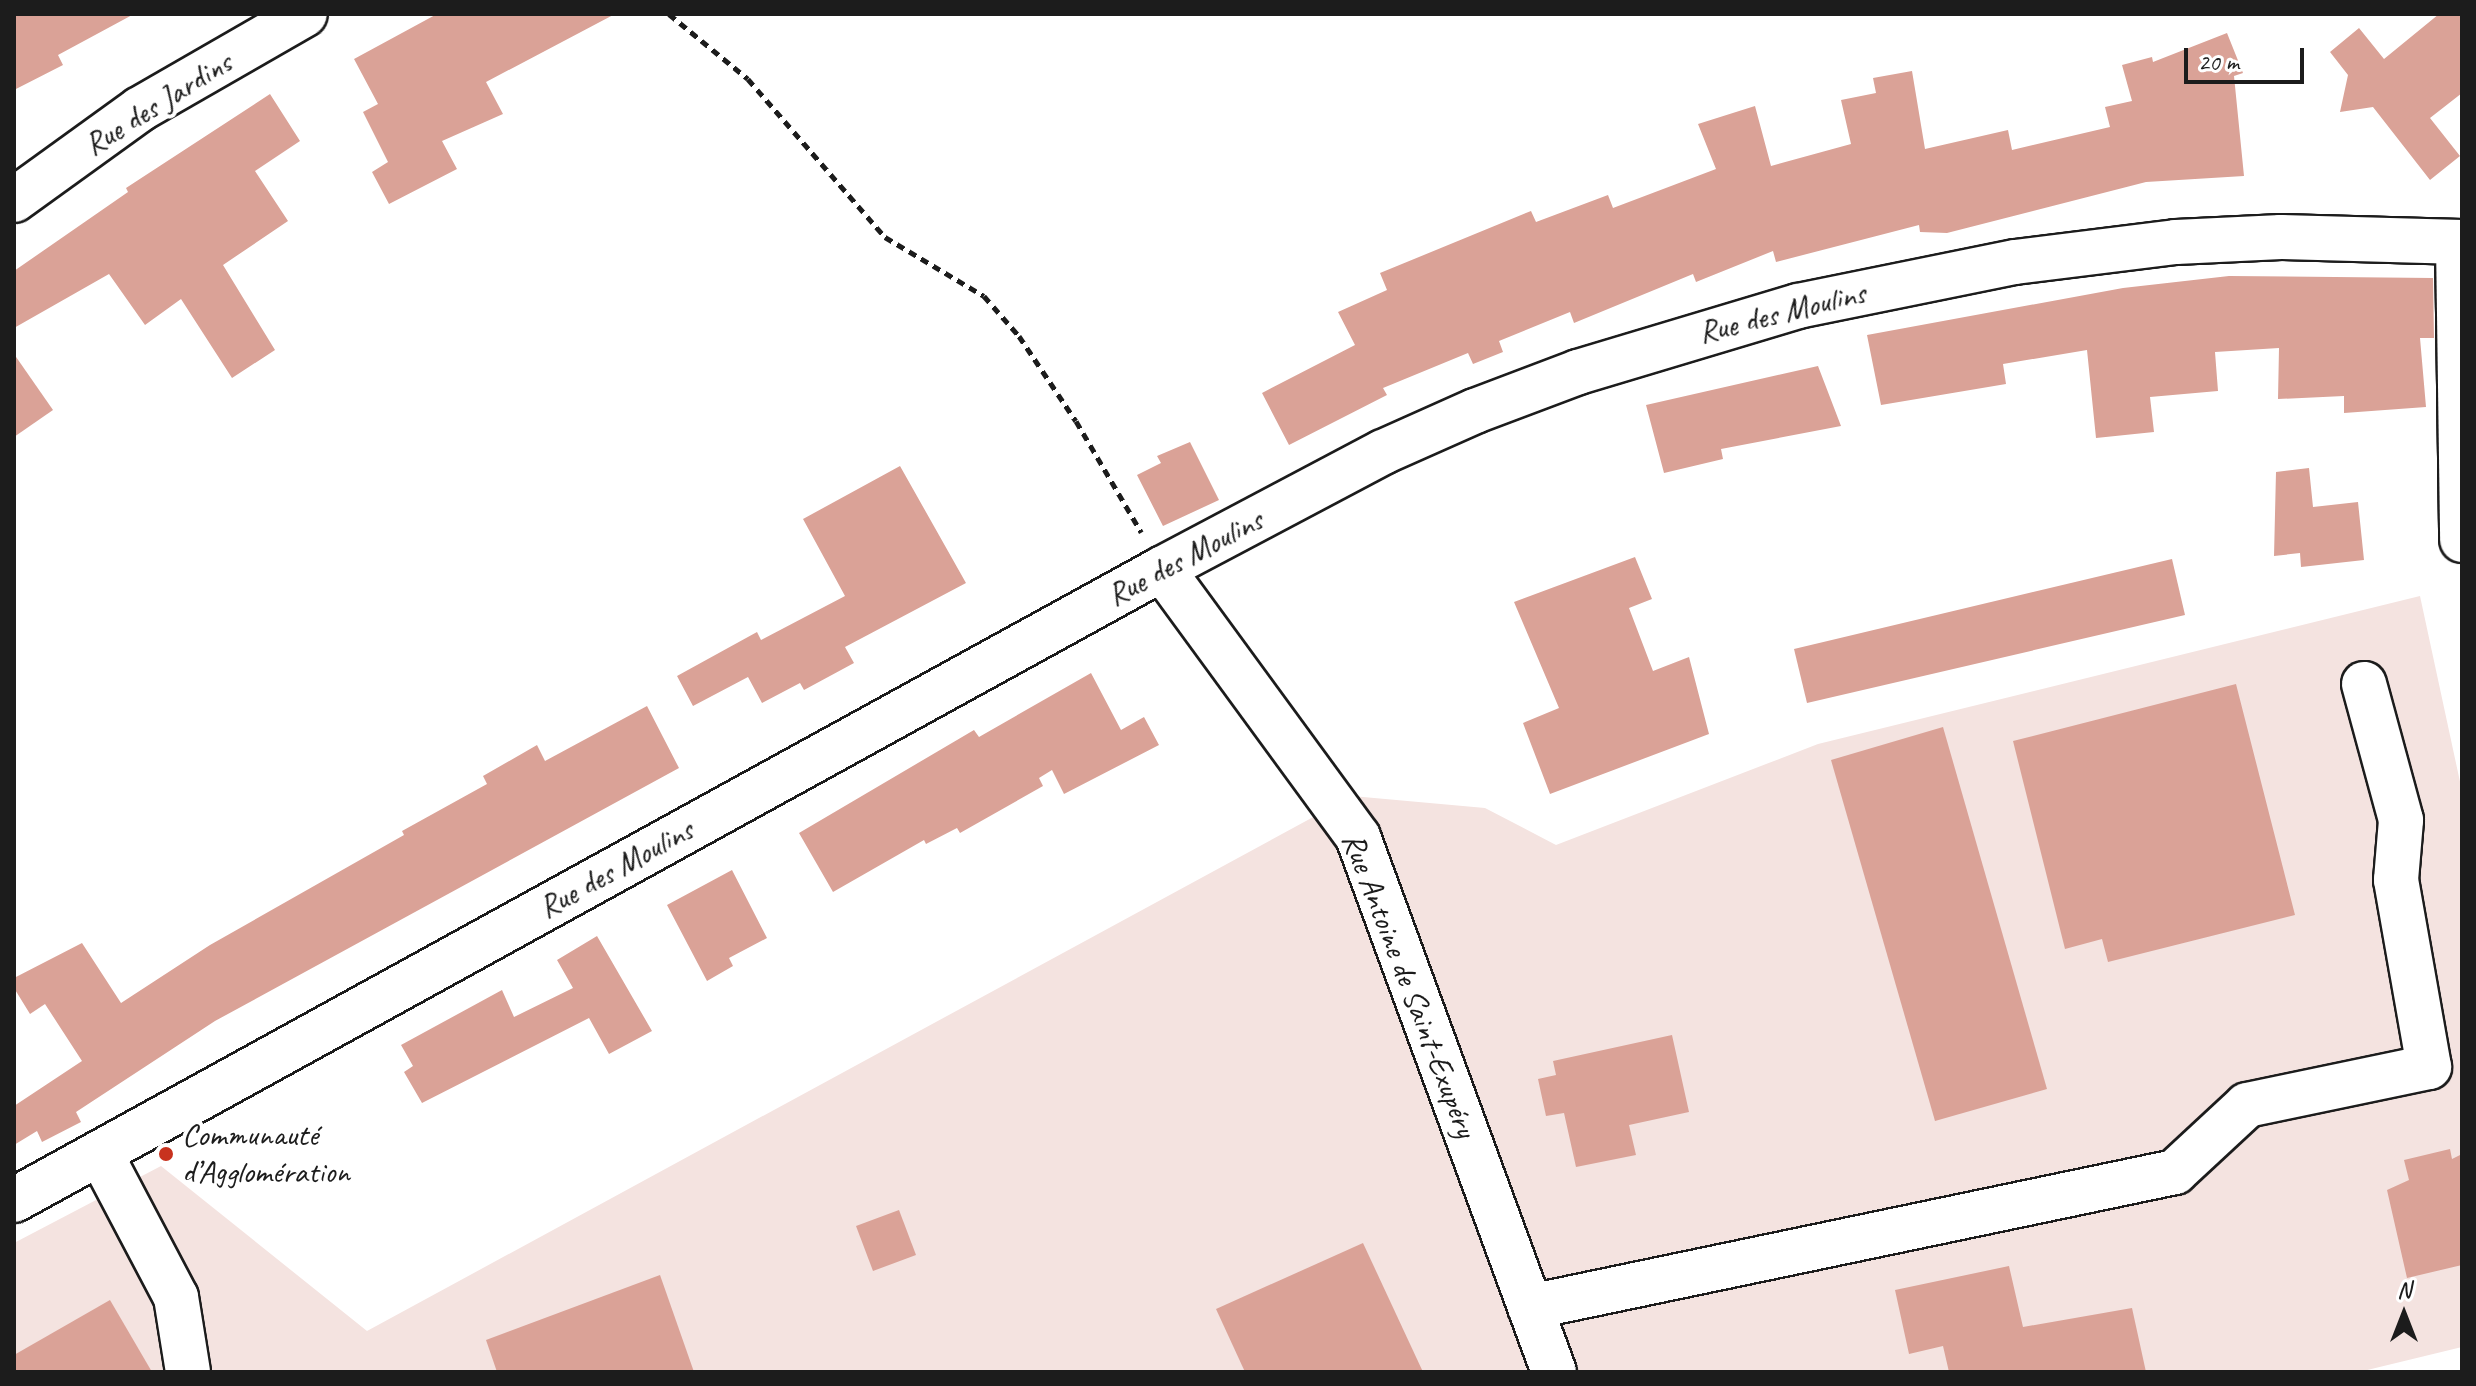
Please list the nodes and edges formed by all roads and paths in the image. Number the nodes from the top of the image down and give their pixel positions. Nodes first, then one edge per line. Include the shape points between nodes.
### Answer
1 (305, 14) edge
2 (669, 14) edge
3 (14, 200) edge
4 (2460, 242) edge
5 (2462, 540) edge
6 (1162, 569) junction
7 (2364, 684) dead end
8 (100, 1153) junction
9 (14, 1200) edge
10 (1530, 1307) junction
11 (188, 1372) edge
12 (1554, 1372) edge

1 - 3 main road, Rue des Jardins via 140,109
2 - 6 path via 748,79 885,237 984,296 1011,326 1076,421
4 - 5 main road
4 - 6 main road, Rue des Moulins via 2281,237 2176,242 2015,262 1798,306 1654,347 1475,411 1383,452
6 - 8 main road, Rue des Moulins
6 - 10 main road, Rue Antoine de Saint-Exupéry via 1358,837
7 - 10 main road via 2401,820 2396,880 2429,1067 2247,1105 2175,1172
8 - 9 main road, Rue des Moulins
8 - 11 main road via 176,1297
10 - 12 main road, Rue Antoine de Saint-Exupéry

